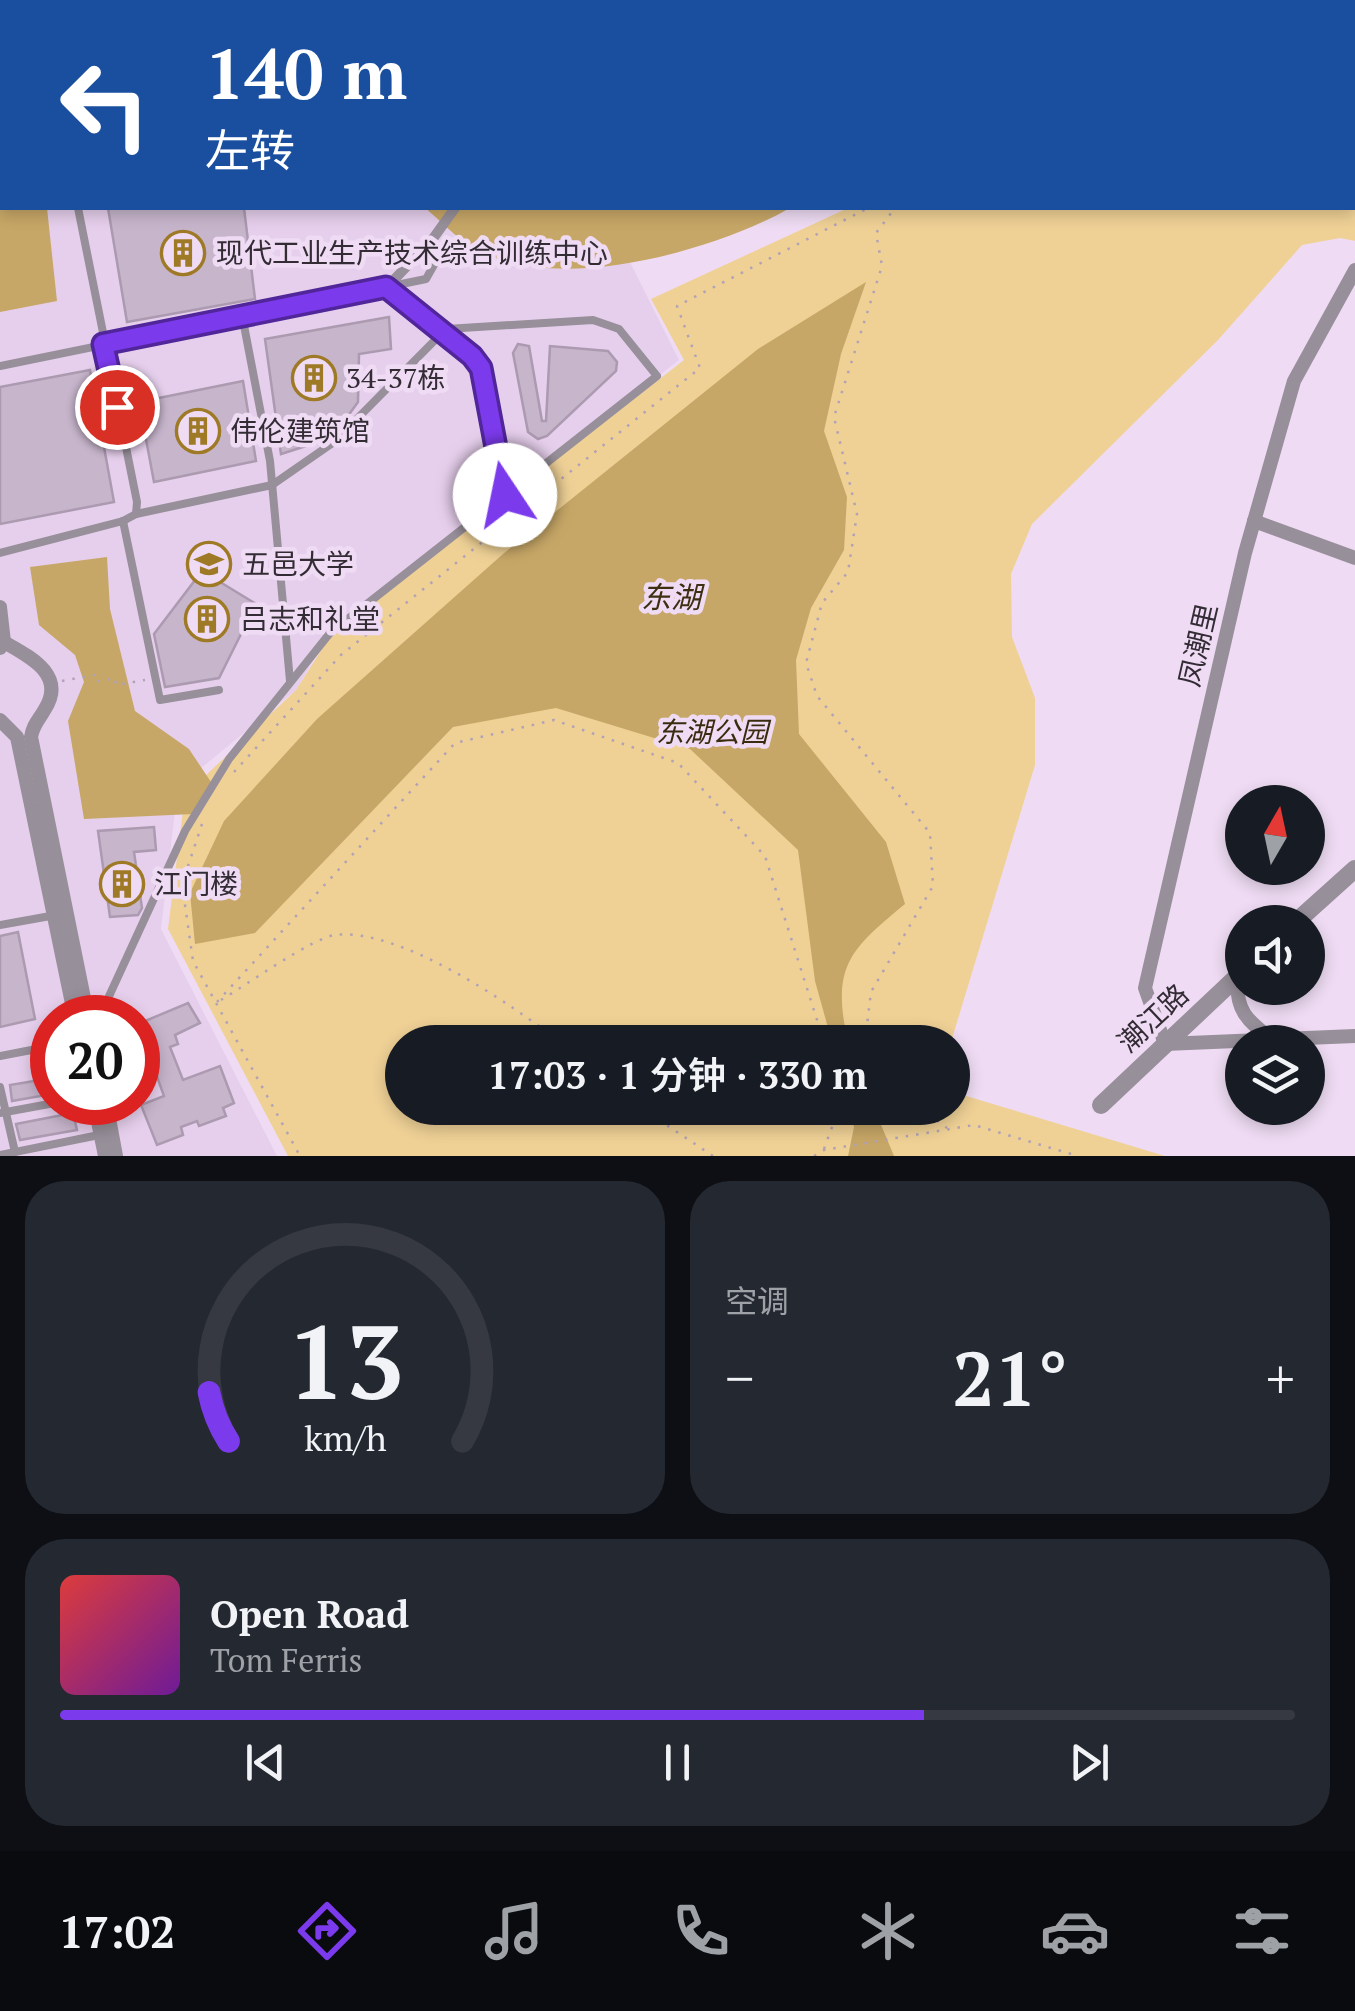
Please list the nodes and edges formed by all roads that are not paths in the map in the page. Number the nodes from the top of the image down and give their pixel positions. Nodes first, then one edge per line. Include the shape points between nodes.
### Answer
1 (78, 210) edge
2 (453, 210) edge
3 (448, 240) dead end
4 (1355, 270) edge
5 (386, 287) junction
6 (242, 315) junction
7 (442, 332) junction
8 (103, 344) junction
9 (0, 366) edge
10 (272, 485) junction
11 (505, 495) junction
12 (136, 514) junction
13 (124, 521) junction
14 (1254, 521) junction
15 (0, 552) edge
16 (1355, 558) edge
17 (0, 607) edge
18 (2, 645) edge
19 (290, 681) junction
20 (218, 690) dead end
21 (0, 720) edge
22 (1355, 869) edge
23 (1315, 905) edge
24 (56, 915) junction
25 (0, 925) edge
26 (1225, 988) edge
27 (70, 995) edge
28 (83, 995) edge
29 (110, 995) edge
30 (1237, 1005) edge
31 (1253, 1025) edge
32 (1355, 1036) edge
33 (1325, 1037) edge
34 (1225, 1042) edge
35 (1166, 1044) junction
36 (30, 1050) edge
37 (0, 1056) edge
38 (0, 1087) edge
39 (1101, 1105) dead end
40 (30, 1108) edge
41 (4, 1113) edge
42 (97, 1125) edge
43 (110, 1125) edge
44 (99, 1135) junction
45 (15, 1152) junction
46 (0, 1155) edge
47 (104, 1156) edge
48 (116, 1156) edge

1 - 8 lane
2 - 5 street
3 - 5 lane via 426,280
4 - 14 street, 凤潮里 via 1294,382
5 - 6 lane
5 - 7 lane
6 - 8 lane
6 - 10 lane
7 - 10 lane via 334,442
7 - 11 lane via 481,368
7 - 11 lane via 593,320 619,329 658,376
8 - 9 lane
8 - 12 lane
10 - 12 lane
10 - 19 lane
11 - 19 lane via 330,633
12 - 13 lane
13 - 15 lane
13 - 20 lane via 160,700
14 - 16 street
14 - 35 street, 凤潮里 via 1145,988
17 - 18 street
18 - 28 street via 38,661 50,683 31,738
19 - 29 lane via 228,759 185,831
21 - 24 street via 16,737
22 - 23 street
24 - 25 lane
24 - 27 street
26 - 35 street, 潮江路
30 - 31 street
32 - 33 street
34 - 35 street
35 - 39 street, 潮江路
36 - 37 lane
38 - 41 lane
40 - 41 lane
41 - 45 lane
42 - 44 street
43 - 48 street
44 - 45 lane
44 - 47 street
45 - 46 lane

